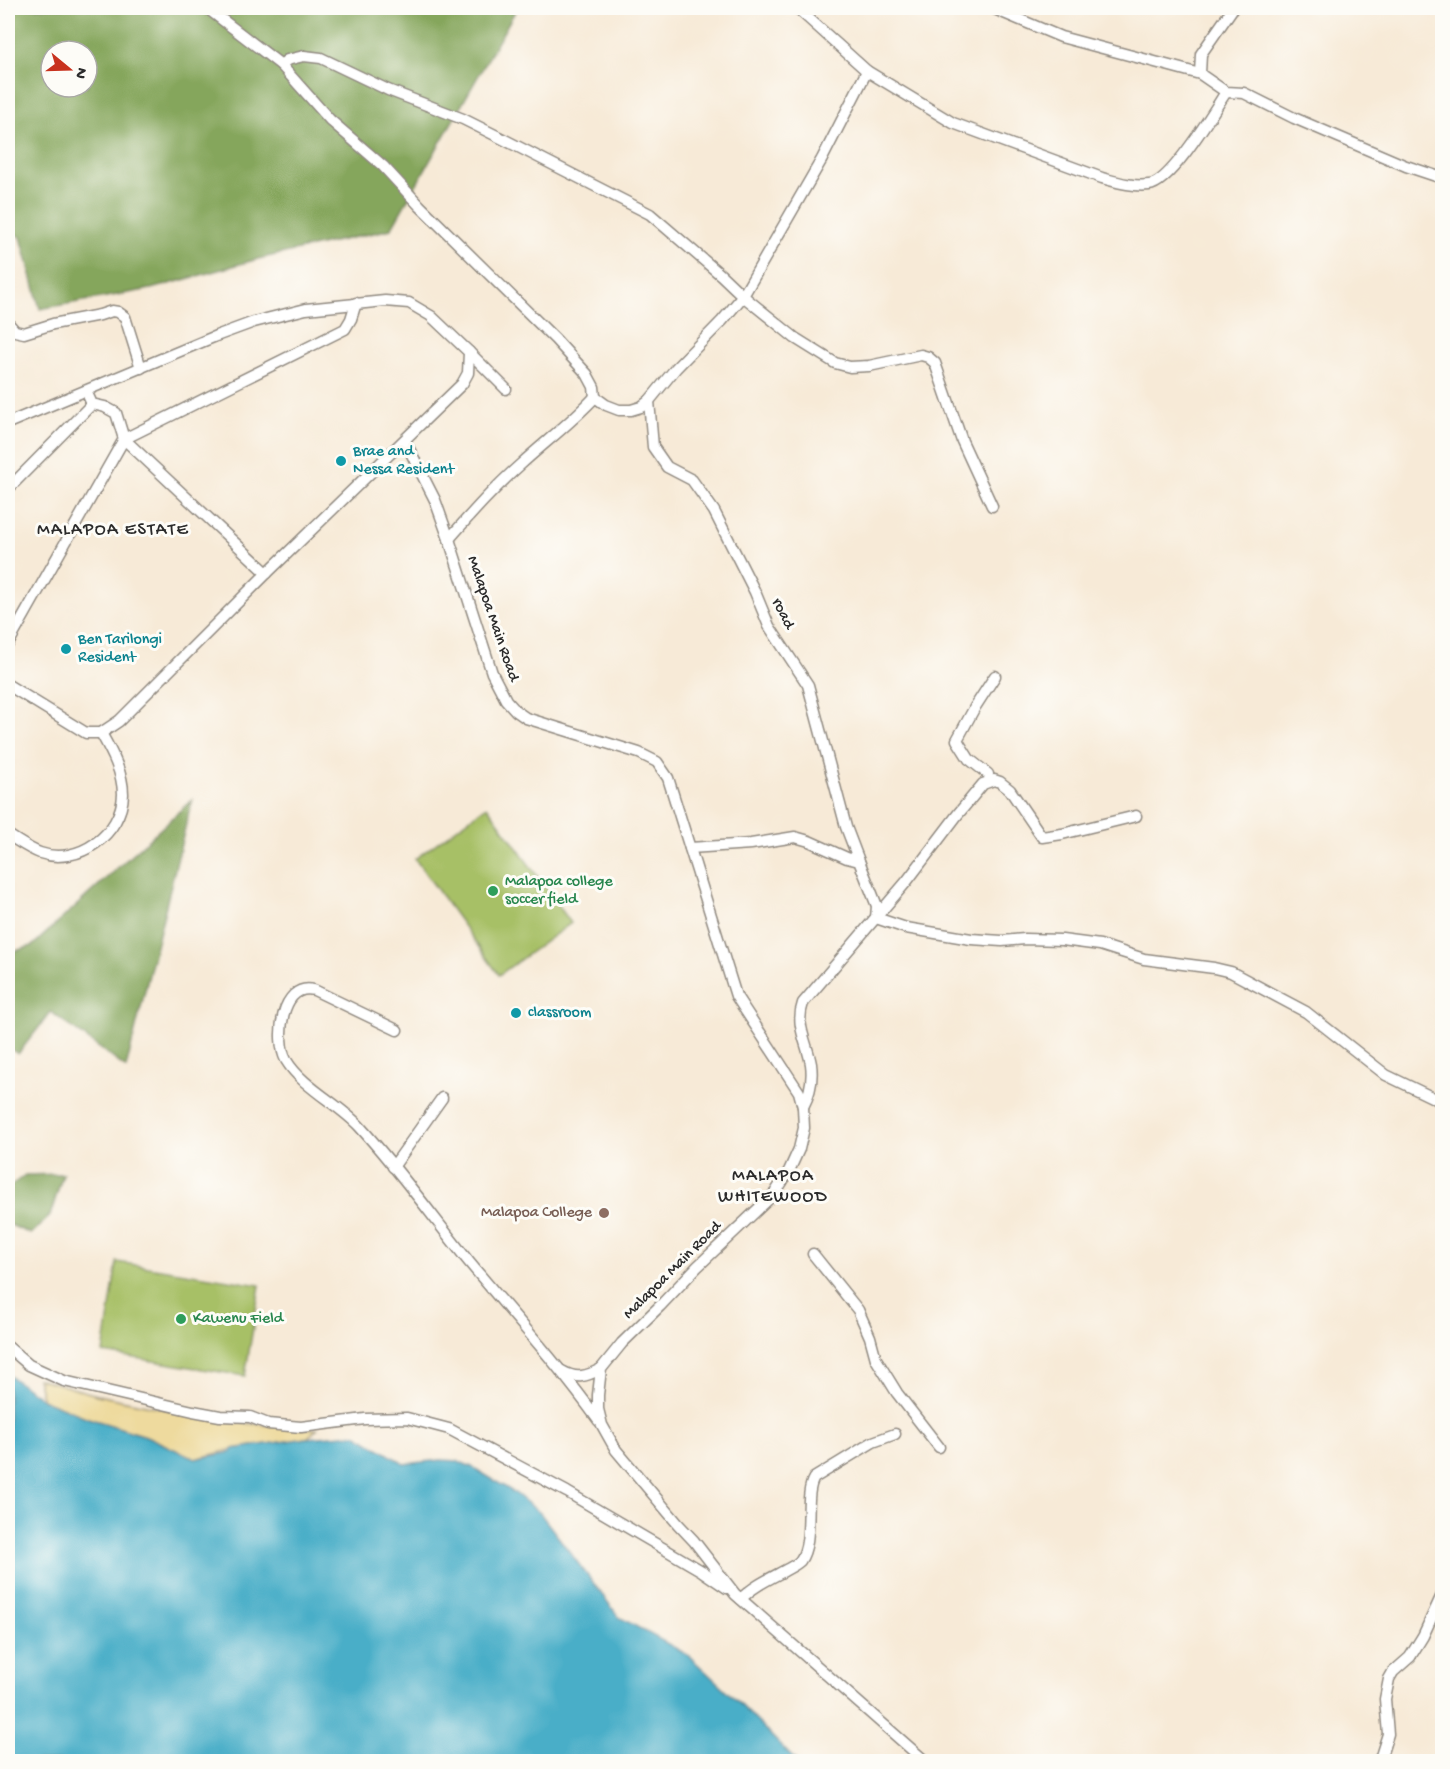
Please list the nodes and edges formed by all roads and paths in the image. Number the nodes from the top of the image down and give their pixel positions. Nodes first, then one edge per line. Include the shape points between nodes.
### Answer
1 (207, 8) edge
2 (797, 8) edge
3 (992, 8) edge
4 (1233, 8) edge
5 (280, 65) junction
6 (867, 71) junction
7 (1200, 74) junction
8 (1226, 92) junction
9 (1443, 178) edge
10 (743, 296) junction
11 (356, 303) junction
12 (8, 323) edge
13 (469, 352) junction
14 (141, 368) junction
15 (506, 389) dead end
16 (86, 392) junction
17 (595, 397) junction
18 (649, 401) junction
19 (92, 404) junction
20 (8, 423) edge
21 (124, 439) junction
22 (405, 441) junction
23 (8, 489) edge
24 (992, 506) dead end
25 (449, 538) junction
26 (267, 573) junction
27 (8, 644) edge
28 (995, 676) dead end
29 (8, 685) edge
30 (101, 733) junction
31 (988, 774) dead end
32 (1136, 816) dead end
33 (8, 835) edge
34 (690, 848) junction
35 (859, 861) junction
36 (876, 918) junction
37 (397, 1030) dead end
38 (442, 1098) dead end
39 (1443, 1102) edge
40 (804, 1107) junction
41 (393, 1167) junction
42 (813, 1254) dead end
43 (8, 1347) edge
44 (558, 1369) junction
45 (601, 1369) junction
46 (602, 1425) junction
47 (896, 1434) dead end
48 (939, 1447) dead end
49 (1443, 1595) edge
50 (738, 1596) junction
51 (926, 1761) edge
52 (1379, 1761) edge

1 - 5 street
2 - 6 street
3 - 7 street via 1061,37
4 - 7 street via 1201,54
5 - 10 street via 304,56 321,58 463,119 651,214
5 - 17 street via 330,120 383,166 555,339 587,374
6 - 8 street via 953,123 1127,184 1151,185 1172,170
6 - 10 street via 822,159
7 - 8 street
8 - 9 street via 1244,93 1406,166
10 - 18 street
10 - 24 street via 795,338 835,363 869,366 912,356 928,357 935,363 962,441
11 - 13 street via 398,301 419,308
11 - 14 street via 285,313 254,322
11 - 21 street via 345,329
12 - 14 street via 15,331 24,333 118,312 125,317
13 - 15 street
13 - 22 street via 467,377
14 - 16 street
16 - 19 street
16 - 20 street
17 - 18 street via 618,410 631,410
17 - 25 street via 496,488
18 - 35 street, road via 653,447 667,467 692,480 714,511 769,626 808,686
19 - 21 street via 116,413
19 - 23 street
21 - 26 street
21 - 27 street
22 - 25 street, Malapoa Main Road
22 - 26 street
25 - 34 street, Malapoa Main Road via 492,673 506,700 526,718 598,739 657,762 668,778
26 - 30 street via 119,721
28 - 31 street via 957,740 969,759
29 - 30 street via 77,729
30 - 33 street via 118,768 123,794 117,818 109,830 90,848 65,855 40,853
32 - 36 street via 1042,837 1005,784 988,782
34 - 35 street via 795,837
34 - 40 street, Malapoa Main Road via 736,996 795,1085
35 - 36 street, road via 877,906
36 - 39 street via 906,928 971,939 1062,940 1100,945 1144,959 1231,972 1305,1012 1386,1075
36 - 40 street via 803,1003 801,1030 812,1074
37 - 41 street via 308,988 290,997 277,1039 290,1065 359,1126
38 - 41 street
40 - 45 street, Malapoa Main Road via 802,1138 775,1193 697,1267
41 - 44 street
42 - 48 street via 858,1310 876,1359
43 - 50 street via 29,1365 64,1381 193,1411 301,1427 365,1419 407,1419 449,1429 576,1498
44 - 45 street via 579,1377
44 - 46 street
45 - 46 street via 598,1409
46 - 50 street via 634,1473
47 - 50 street via 873,1442 814,1478 807,1536 798,1563
49 - 52 street via 1410,1657 1389,1679 1385,1699 1388,1734
50 - 51 street

